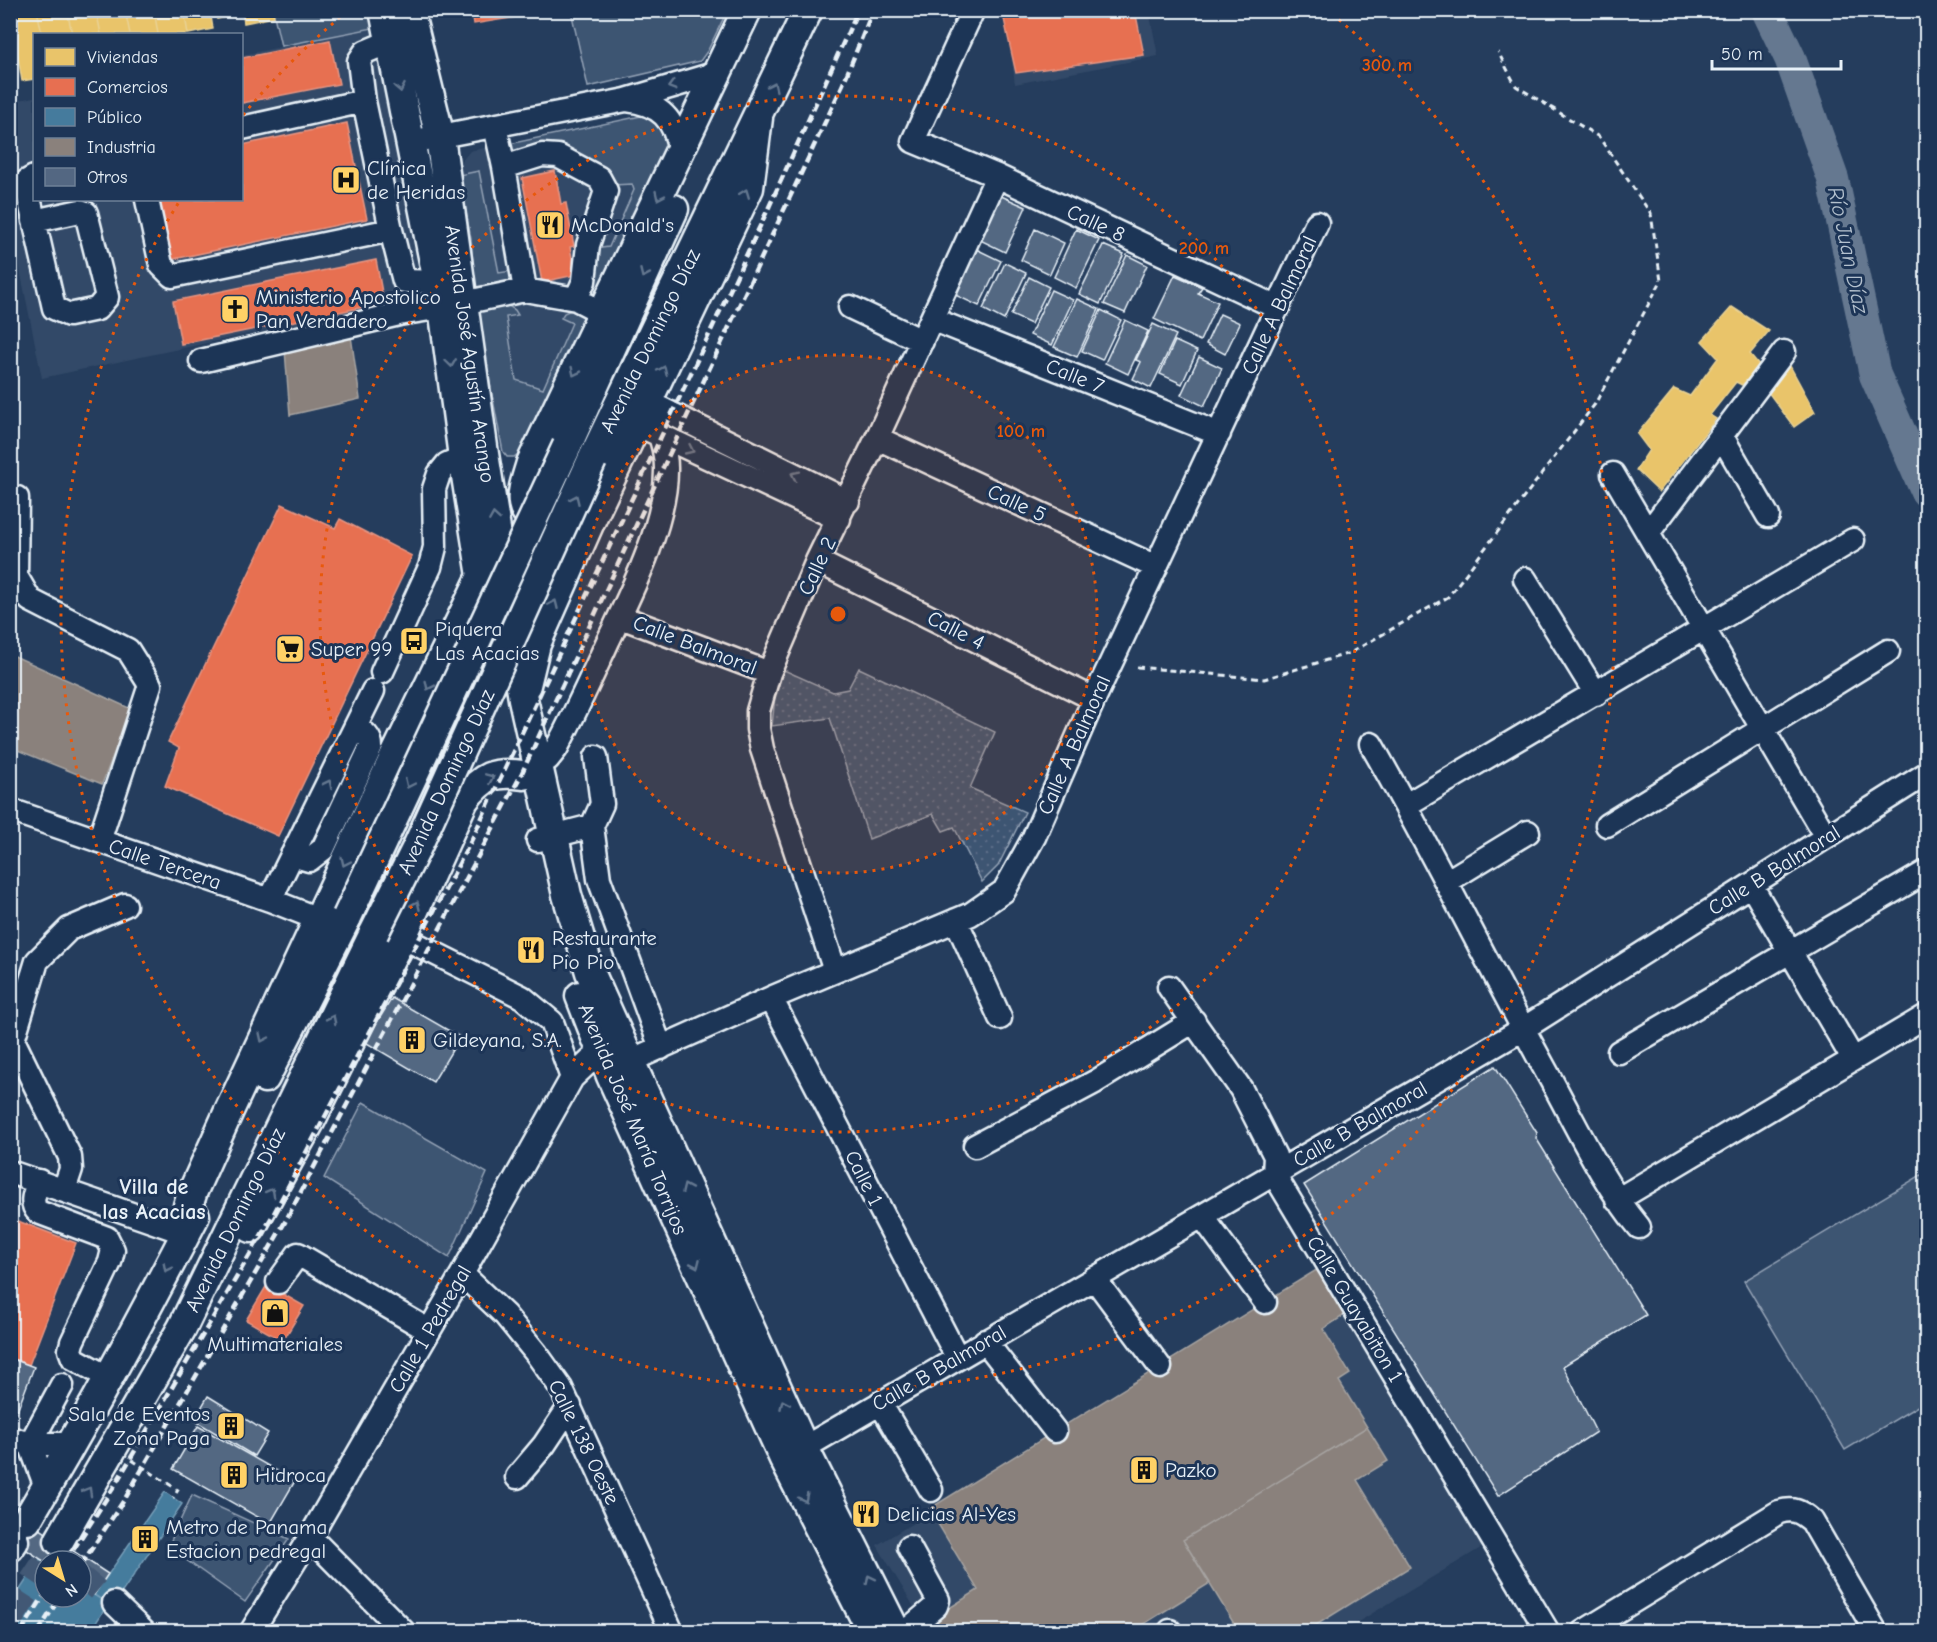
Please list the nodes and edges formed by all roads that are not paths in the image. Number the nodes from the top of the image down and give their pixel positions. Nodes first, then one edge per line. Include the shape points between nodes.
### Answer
1 (384, 10) edge
2 (409, 10) edge
3 (747, 10) edge
4 (764, 10) edge
5 (808, 10) edge
6 (973, 10) edge
7 (391, 41) junction
8 (717, 73) junction
9 (430, 96) junction
10 (626, 100) junction
11 (364, 101) junction
12 (758, 118) junction
13 (495, 126) junction
14 (243, 128) edge
15 (440, 137) junction
16 (410, 142) junction
17 (680, 152) junction
18 (568, 161) junction
19 (504, 167) junction
20 (997, 176) junction
21 (33, 178) edge
22 (147, 201) edge
23 (34, 221) junction
24 (1317, 223) dead end
25 (391, 230) junction
26 (523, 279) junction
27 (448, 297) junction
28 (576, 299) junction
29 (850, 307) dead end
30 (1278, 308) junction
31 (603, 313) junction
32 (932, 319) junction
33 (922, 341) junction
34 (1784, 352) dead end
35 (201, 361) dead end
36 (648, 421) junction
37 (1219, 434) junction
38 (1721, 435) junction
39 (877, 438) junction
40 (473, 455) junction
41 (531, 463) junction
42 (1613, 474) dead end
43 (17, 498) dead end
44 (843, 510) junction
45 (1768, 516) dead end
46 (590, 522) junction
47 (1648, 533) junction
48 (1853, 540) dead end
49 (817, 561) junction
50 (1156, 567) junction
51 (482, 576) junction
52 (1525, 579) dead end
53 (621, 617) junction
54 (1704, 629) junction
55 (1888, 651) dead end
56 (769, 673) junction
57 (1596, 694) junction
58 (523, 699) junction
59 (1094, 699) junction
60 (1762, 729) junction
61 (1371, 744) dead end
62 (596, 757) dead end
63 (392, 762) junction
64 (530, 771) junction
65 (1926, 774) edge
66 (464, 800) junction
67 (1406, 806) junction
68 (10, 810) edge
69 (1607, 825) dead end
70 (592, 826) junction
71 (1527, 832) dead end
72 (1826, 837) junction
73 (546, 838) junction
74 (99, 841) junction
75 (1926, 872) edge
76 (1446, 882) junction
77 (1751, 885) junction
78 (270, 900) junction
79 (125, 905) dead end
80 (318, 920) junction
81 (956, 920) junction
82 (388, 935) junction
83 (1791, 951) junction
84 (835, 971) junction
85 (1169, 987) dead end
86 (771, 998) junction
87 (1926, 1016) edge
88 (1000, 1018) dead end
89 (1194, 1021) junction
90 (1523, 1029) junction
91 (661, 1047) junction
92 (1619, 1052) dead end
93 (615, 1057) junction
94 (1853, 1059) junction
95 (572, 1078) junction
96 (975, 1146) dead end
97 (10, 1172) edge
98 (1274, 1174) junction
99 (39, 1182) junction
100 (64, 1190) junction
101 (1617, 1200) junction
102 (1202, 1216) junction
103 (1639, 1227) dead end
104 (186, 1233) junction
105 (462, 1274) junction
106 (1094, 1278) junction
107 (278, 1282) dead end
108 (1265, 1302) dead end
109 (428, 1330) junction
110 (985, 1341) junction
111 (957, 1358) junction
112 (1160, 1367) dead end
113 (109, 1378) junction
114 (62, 1385) dead end
115 (880, 1403) junction
116 (570, 1406) junction
117 (1055, 1431) dead end
118 (20, 1441) edge
119 (72, 1444) junction
120 (794, 1454) junction
121 (517, 1478) dead end
122 (46, 1487) junction
123 (931, 1490) dead end
124 (17, 1536) edge
125 (310, 1537) junction
126 (59, 1541) dead end
127 (909, 1547) dead end
128 (114, 1603) tunnel mouth
129 (144, 1632) edge
130 (251, 1632) edge
131 (404, 1632) edge
132 (672, 1632) edge
133 (872, 1632) edge
134 (896, 1632) edge
135 (905, 1632) edge
136 (1548, 1632) edge
137 (1582, 1632) edge
138 (1876, 1632) edge

1 - 7 main road, Avenida José Agustín Arango
2 - 9 main road, Avenida José Agustín Arango
3 - 8 main road
4 -> 104 main road, Avenida Domingo Díaz, bridge via 567,446 347,917
12 -> 5 main road, Avenida Domingo Díaz
6 - 20 street, Calle 8 via 913,141
7 - 9 main road via 399,40 408,49
7 - 11 street via 365,52 358,61
7 -> 16 main road, Avenida José Agustín Arango
8 -> 10 street
8 - 17 main road
9 - 15 main road, Avenida José Agustín Arango
10 - 13 street
10 - 17 street via 657,109 677,135
11 - 14 street
11 - 25 street
36 -> 12 main road via 748,188
82 -> 12 main road, Avenida Domingo Díaz, bridge via 417,847 592,460
13 - 15 street
13 - 19 street
15 - 16 street
15 - 27 main road, Avenida José Agustín Arango
16 - 27 main road, Avenida José Agustín Arango
17 -> 31 main road
18 - 19 street via 542,155
18 - 26 street via 528,169 517,179 532,258
18 - 28 street via 599,178 606,190
19 - 26 street
20 - 30 street, Calle 8
20 - 32 street, Calle 2
21 - 23 street via 27,182 27,189
22 - 25 street via 161,265 172,276
23 - 23 street via 54,308 69,315 97,309 107,297 86,213
24 - 30 street, Calle A Balmoral
25 - 27 street via 404,280
26 - 27 street
26 - 28 street
27 - 35 street via 399,314
27 - 40 main road, Avenida José Agustín Arango
28 - 31 street
29 - 33 street
30 - 37 street, Calle A Balmoral
31 -> 41 main road
32 - 33 street, Calle 2
32 - 37 street, Calle 7
33 - 39 street, Calle 2
34 - 38 street
44 -> 36 street
36 -> 44 street
36 - 46 main road
36 - 53 street via 666,467 663,503
37 - 50 street, Calle A Balmoral
38 - 45 street
38 - 47 street
39 - 44 street, Calle 2
39 - 50 street, Calle 5
40 - 41 main road via 500,470
40 - 51 main road, Avenida José Agustín Arango
58 -> 40 main road, Avenida José Agustín Arango
40 - 78 street via 447,464 439,474 434,489 435,547 430,567
41 - 46 main road via 521,494 526,511 537,524 552,530 571,530
42 - 47 street
43 - 74 street via 16,576 30,600 128,650 150,685
44 - 49 street, Calle 2
58 -> 46 main road via 536,644
47 - 54 street
48 - 54 street
49 - 56 street, Calle 2
49 - 59 street, Calle 4
50 - 59 street, Calle A Balmoral
51 -> 63 main road
51 - 64 main road, Avenida José María Torrijos
52 - 57 street
53 - 56 street, Calle Balmoral
53 - 64 street via 556,749
54 - 57 street
54 - 60 street
55 - 60 street
56 - 84 street, Calle 2 via 758,711 762,749
57 - 67 street
58 - 64 main road, Avenida José María Torrijos
59 - 81 street, Calle A Balmoral via 1034,837 1004,891
60 - 69 street
60 - 72 street
61 - 67 street
62 - 70 street via 602,804
63 - 66 main road via 407,755 427,753 445,761 456,774
63 -> 80 main road
66 -> 64 main road via 474,786 489,776
64 - 73 main road, Avenida José María Torrijos
65 - 72 street, Calle B Balmoral
82 -> 66 main road
67 - 76 street
68 - 74 street, Calle Tercera
70 - 73 street
70 - 91 street via 599,879
71 - 76 street
72 - 77 street, Calle B Balmoral
73 - 93 main road, Avenida José María Torrijos via 551,901 574,979
74 - 78 street, Calle Tercera
75 - 83 street
76 - 90 street
77 - 83 street
77 - 90 street, Calle B Balmoral
78 - 80 street, Calle Tercera
79 - 100 street via 69,929 37,961 14,1040 70,1157 71,1169
80 -> 104 main road via 193,1191
81 - 84 street, Calle A Balmoral
81 - 88 street
82 - 95 street via 522,997 552,1022
126 -> 82 main road, Avenida Domingo Díaz via 182,1328
83 - 92 street
83 - 94 street
84 - 86 street, Calle A Balmoral
85 - 89 street, Calle Guayabiton 1
86 - 91 street, Calle A Balmoral
86 - 111 street, Calle 1
87 - 94 street
89 - 96 street via 1095,1082
89 - 98 street, Calle Guayabiton 1 via 1263,1128 1275,1156
90 - 98 street, Calle B Balmoral
90 - 101 street
91 - 93 street, Calle A Balmoral via 639,1057
93 - 95 street, Calle 1 Pedregal via 591,1060
93 - 120 main road, Avenida José María Torrijos
94 - 101 street
95 - 105 street, Calle 1 Pedregal
97 - 99 street
98 - 102 street, Calle B Balmoral
98 - 136 street, Calle Guayabiton 1
99 - 100 street
99 - 113 street via 33,1200 38,1212 107,1238 113,1250 70,1350 73,1358
100 - 104 street
101 - 103 street
102 - 106 street, Calle B Balmoral
102 - 108 street
104 -> 113 main road, Avenida Domingo Díaz
105 - 109 street, Calle 1 Pedregal
105 - 116 street, Calle 138 Oeste via 505,1315 561,1388
106 - 110 street, Calle B Balmoral
106 - 112 street
107 - 109 street via 297,1254
109 - 125 street, Calle 1 Pedregal
110 - 111 street, Calle B Balmoral
110 - 117 street
111 - 115 street, Calle B Balmoral
113 - 119 main road, Avenida Domingo Díaz
114 - 118 street
115 - 120 street, Calle B Balmoral
115 - 123 street
116 - 121 street
116 - 132 street, Calle 138 Oeste
118 - 119 street
118 - 122 street
119 - 122 main road, Avenida Domingo Díaz
120 -> 133 main road, Avenida José María Torrijos
134 -> 120 main road, Avenida José María Torrijos
122 - 124 main road, Avenida Domingo Díaz
125 - 130 street, Calle 1 Pedregal
125 - 131 street
127 - 135 street via 938,1600
128 - 129 street
137 - 138 street via 1779,1512 1792,1508 1812,1521

